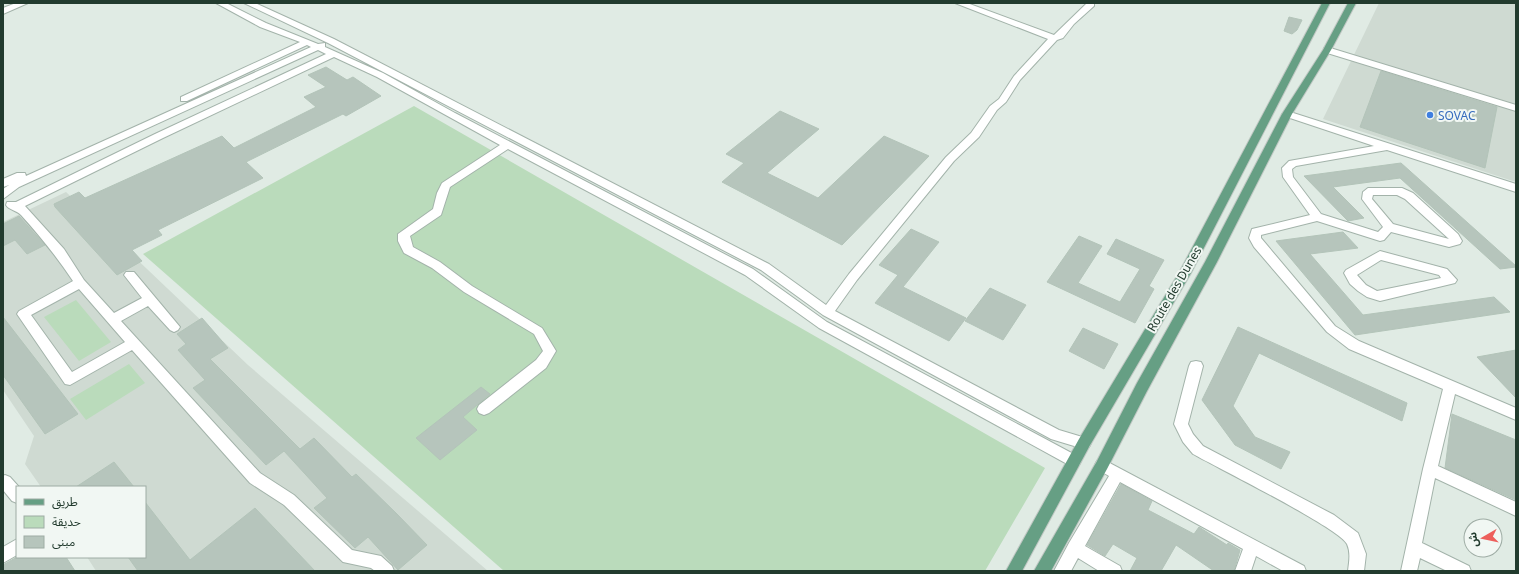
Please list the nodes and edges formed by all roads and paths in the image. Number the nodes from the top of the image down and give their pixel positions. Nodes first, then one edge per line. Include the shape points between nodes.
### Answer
1 (7, 3) edge
2 (24, 3) edge
3 (220, 3) edge
4 (248, 3) edge
5 (959, 3) edge
6 (1326, 3) edge
7 (1352, 3) edge
8 (3, 4) edge
9 (1091, 4) edge
10 (3, 11) edge
11 (1054, 38) junction
12 (331, 41) junction
13 (307, 42) junction
14 (318, 47) junction
15 (1327, 50) junction
16 (334, 54) junction
17 (1516, 108) edge
18 (1288, 114) junction
19 (508, 144) junction
20 (1387, 147) junction
21 (3, 183) edge
22 (1516, 188) edge
23 (3, 196) edge
24 (10, 208) edge
25 (1317, 217) junction
26 (1389, 227) junction
27 (1380, 237) junction
28 (1380, 255) junction
29 (130, 276) dead end
30 (80, 283) junction
31 (150, 299) junction
32 (827, 312) junction
33 (114, 319) junction
34 (174, 327) dead end
35 (134, 343) junction
36 (1196, 366) dead end
37 (1450, 386) junction
38 (484, 409) dead end
39 (1516, 414) edge
40 (1084, 443) junction
41 (1074, 461) junction
42 (1102, 465) junction
43 (1430, 469) junction
44 (1118, 473) junction
45 (6, 482) dead end
46 (16, 495) edge
47 (1516, 509) edge
48 (1252, 546) junction
49 (16, 547) edge
50 (1414, 547) junction
51 (1074, 548) junction
52 (3, 556) edge
53 (386, 571) edge
54 (1014, 571) edge
55 (1042, 571) edge
56 (1062, 571) edge
57 (1114, 571) edge
58 (1243, 571) edge
59 (1298, 571) edge
60 (1356, 571) edge
61 (1409, 571) edge
62 (1463, 571) edge

1 - 8 street
2 - 10 street
3 - 13 street via 263,25
4 - 12 street
5 - 11 street
6 - 40 main road, Route des Dunes via 1185,273
7 - 15 main road, Route des Dunes
9 - 11 street via 1060,36
11 - 32 street via 1003,100 993,108 975,135 950,159
12 - 14 street
12 - 32 street via 765,267
13 - 14 street
13 - 21 street
14 - 16 street
14 - 23 street via 15,185
15 - 17 street
15 - 18 main road, Route des Dunes
16 - 19 street via 380,75
16 - 24 street
18 - 20 street
18 - 42 main road, Route des Dunes
19 - 38 street via 446,185 441,192 437,212 404,234 408,250 436,265 468,289 538,331 550,351 540,364
19 - 41 street via 749,272 823,325
20 - 22 street
20 - 25 street via 1293,162 1287,168 1288,177
23 - 24 street via 12,200
24 - 30 street via 23,210 52,242
25 - 27 street
25 - 37 street via 1256,232 1255,238 1331,328 1354,344
26 - 26 street via 1367,199 1368,192 1398,191 1410,196 1454,236 1456,241 1449,243
26 - 27 street
27 - 28 street
28 - 28 street via 1350,273 1372,296 1451,280 1443,272
29 - 31 street
30 - 33 street
30 - 35 street via 23,314 70,380
31 - 33 street
31 - 34 street
32 - 40 street via 1056,435
33 - 35 street
35 - 53 street via 255,478 289,500 348,557 375,561
36 - 60 street via 1181,424 1188,438 1198,450 1329,520 1353,538 1358,554
37 - 39 street
37 - 43 street
40 - 41 main road, Route des Dunes
41 - 54 main road, Route des Dunes
42 - 44 street
42 - 55 main road, Route des Dunes
43 - 47 street
43 - 50 street
44 - 48 street
44 - 51 street
45 - 46 street
48 - 58 street
48 - 59 street
49 - 52 street
50 - 61 street
50 - 62 street
51 - 56 street
51 - 57 street

